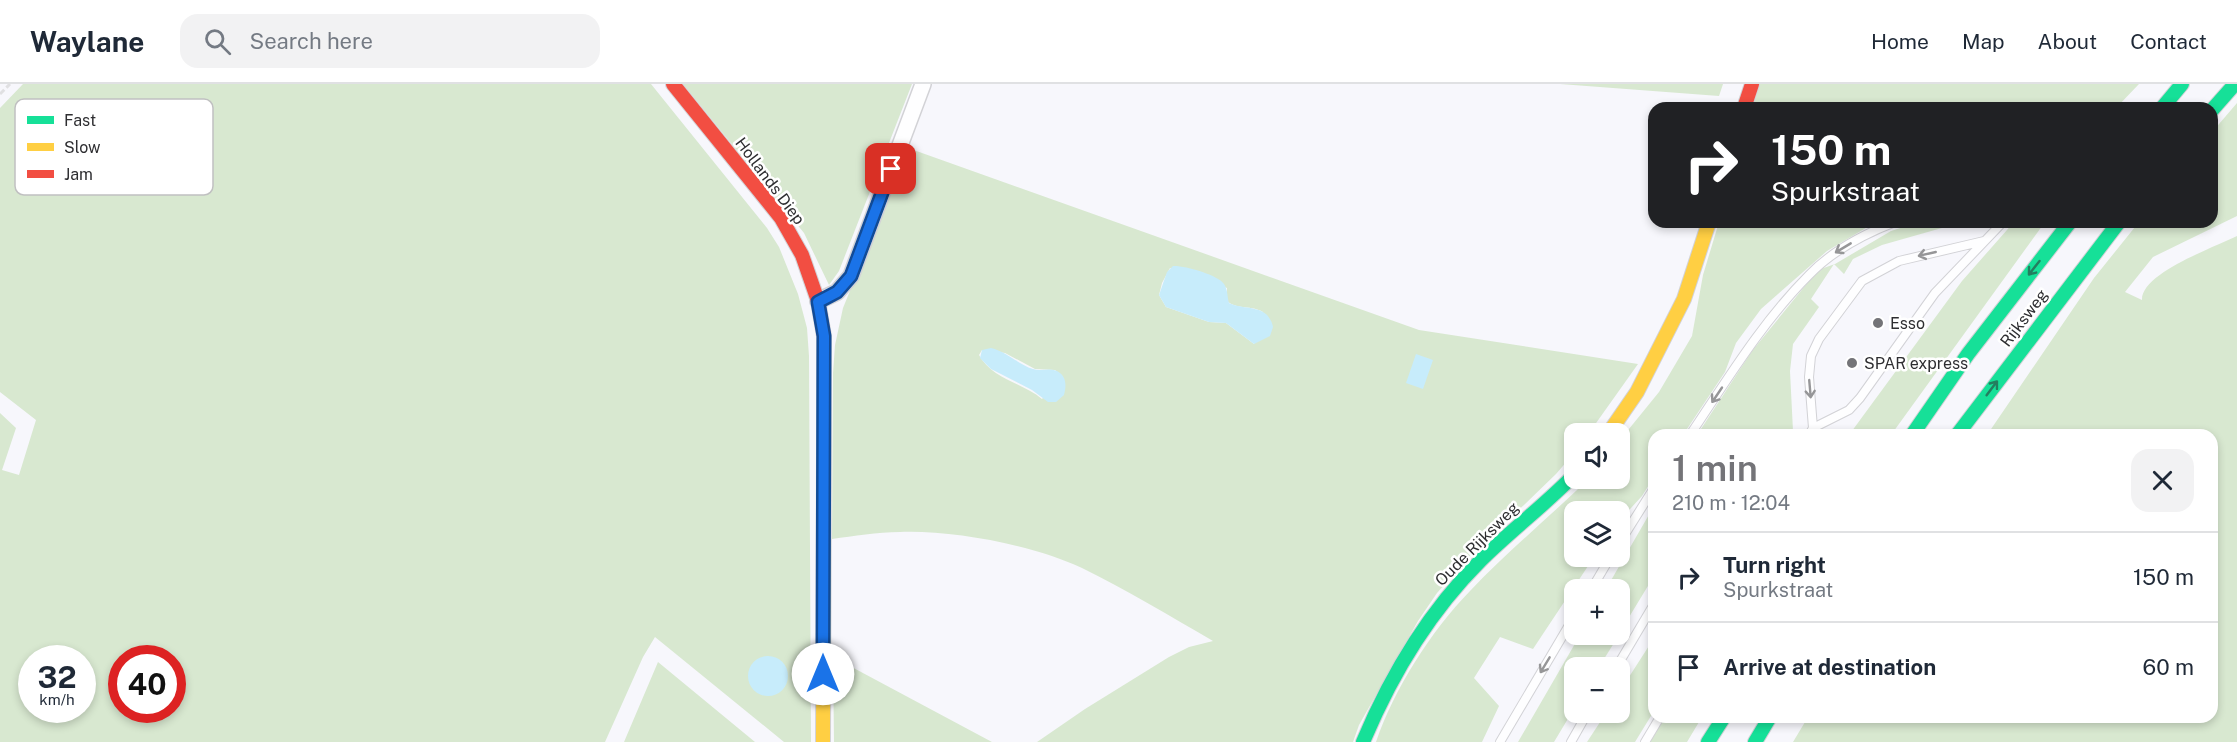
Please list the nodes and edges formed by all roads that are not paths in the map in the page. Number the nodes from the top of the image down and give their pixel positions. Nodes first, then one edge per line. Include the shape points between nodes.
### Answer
1 (673, 84) edge
2 (923, 84) edge
3 (1752, 84) edge
4 (2182, 84) edge
5 (2235, 84) edge
6 (1746, 102) edge
7 (2167, 102) edge
8 (2218, 103) edge
9 (1707, 228) edge
10 (1879, 228) edge
11 (1997, 228) edge
12 (2065, 228) edge
13 (2114, 228) edge
14 (1984, 241) junction
15 (818, 302) junction
16 (1616, 423) edge
17 (1694, 429) edge
18 (1811, 429) edge
19 (1816, 429) edge
20 (1916, 429) edge
21 (1962, 429) edge
22 (1564, 484) edge
23 (1648, 498) edge
24 (1630, 526) edge
25 (1648, 614) edge
26 (1564, 634) edge
27 (1623, 657) edge
28 (1582, 723) edge
29 (1656, 723) edge
30 (1720, 723) edge
31 (1766, 723) edge
32 (823, 742) edge
33 (1363, 742) edge
34 (1500, 742) edge
35 (1571, 742) edge
36 (1645, 742) edge
37 (1708, 742) edge
38 (1755, 742) edge

1 - 15 main road, Hollands Diep via 781,219 802,255
2 - 15 street via 851,276 837,292
3 - 6 main road
4 - 7 main road
5 - 8 main road
9 - 16 main road via 1684,299 1637,392
10 -> 17 lane via 1809,274 1762,330
11 - 14 lane
12 -> 20 main road, Rijksweg via 1968,354
21 -> 13 main road, Rijksweg
14 -> 18 lane via 1899,261 1862,281 1811,356
14 - 19 lane via 1935,293 1860,398 1849,410
15 - 32 main road, Hollands Diep via 824,347
22 - 33 main road, Oude Rijksweg via 1457,584 1428,621 1382,696
23 - 24 lane
25 - 27 lane
26 -> 34 lane
28 - 35 lane
29 - 36 lane
30 - 37 main road
31 - 38 main road

